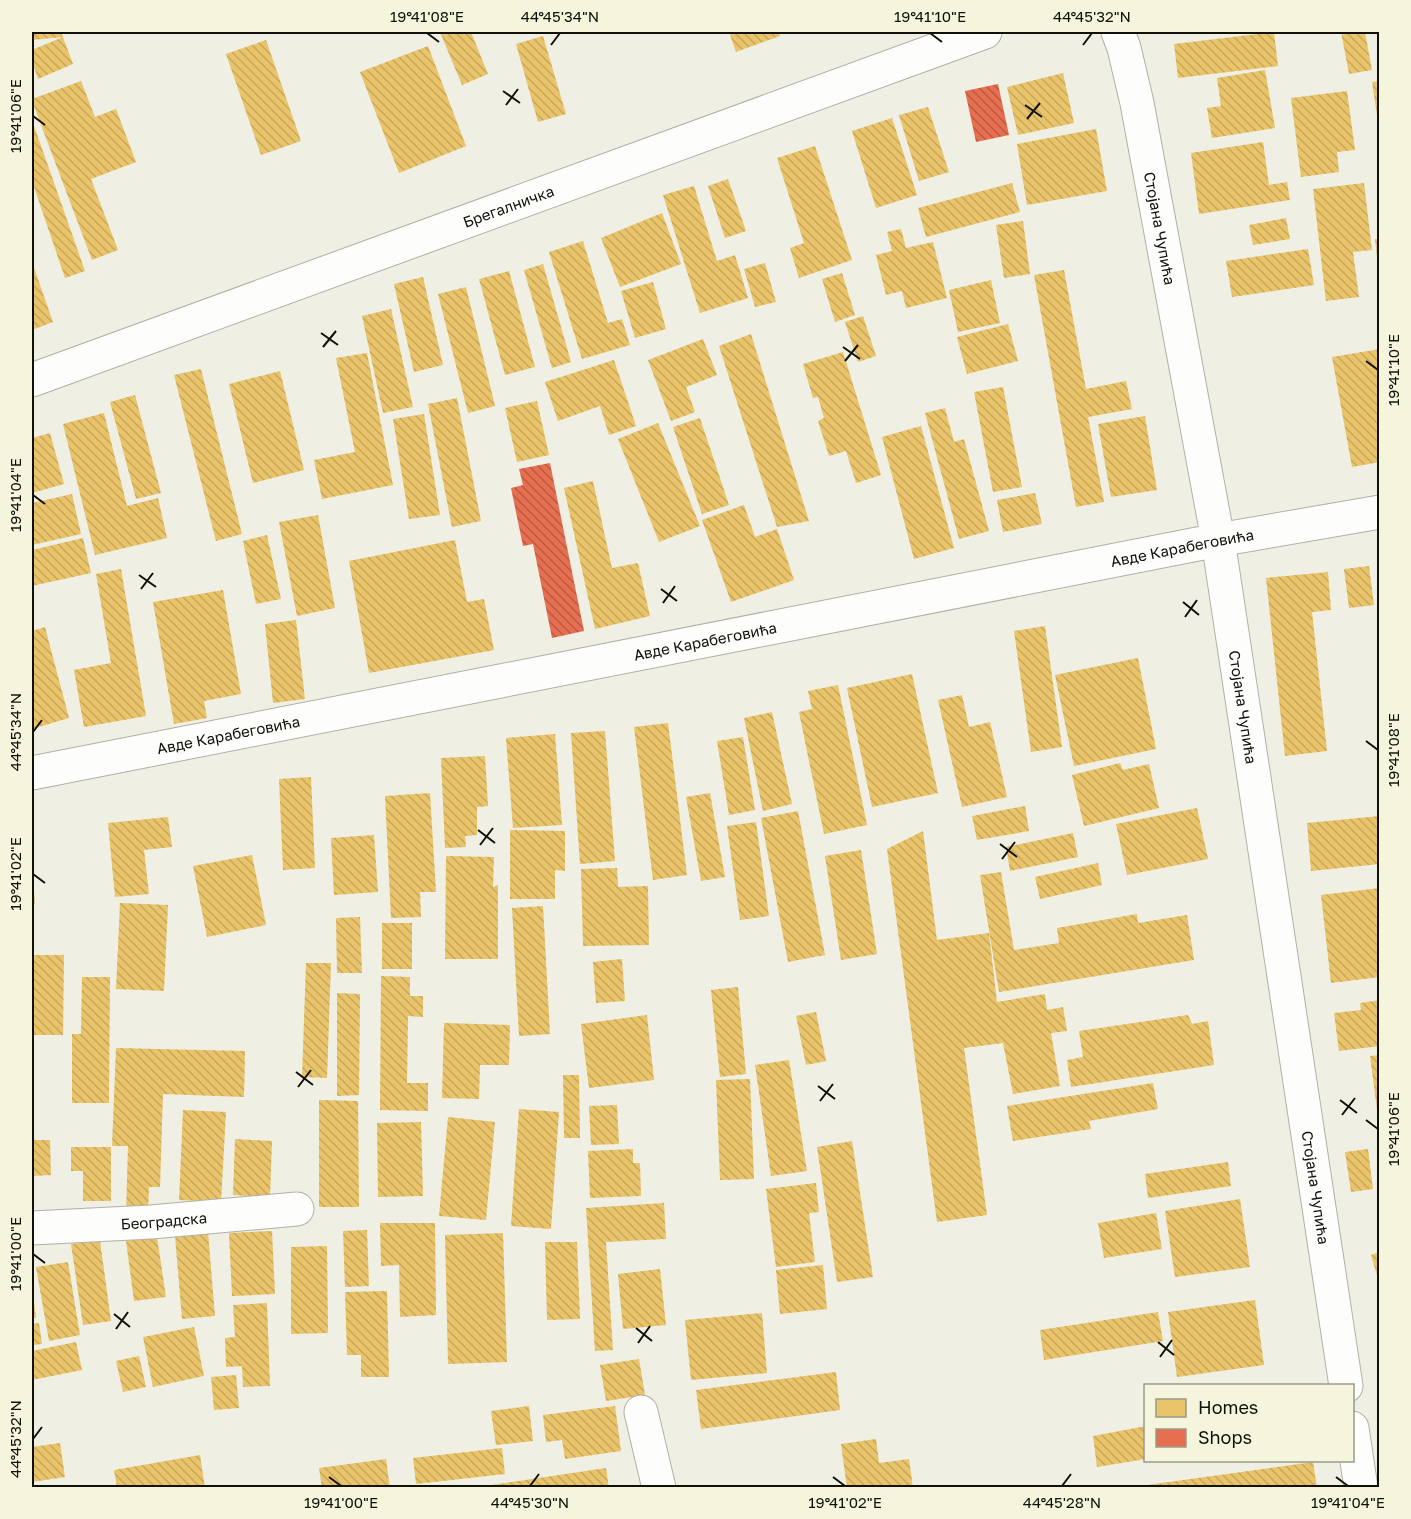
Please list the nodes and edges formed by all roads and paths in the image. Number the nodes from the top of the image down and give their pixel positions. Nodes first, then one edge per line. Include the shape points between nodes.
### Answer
1 (985, 32) edge
2 (1118, 32) edge
3 (32, 380) edge
4 (1380, 512) edge
5 (1218, 540) junction
6 (32, 773) edge
7 (297, 1209) dead end
8 (32, 1228) edge
9 (1346, 1384) edge
10 (641, 1412) dead end
11 (1354, 1436) edge
12 (659, 1488) edge
13 (1361, 1488) edge

1 - 3 street, Брегалничка
2 - 5 street, Стојана Чупића via 1137,104
4 - 5 street, Авде Карабеговића
5 - 6 street, Авде Карабеговића
5 - 9 street, Стојана Чупића
7 - 8 street, Београдска
10 - 12 street
11 - 13 street

